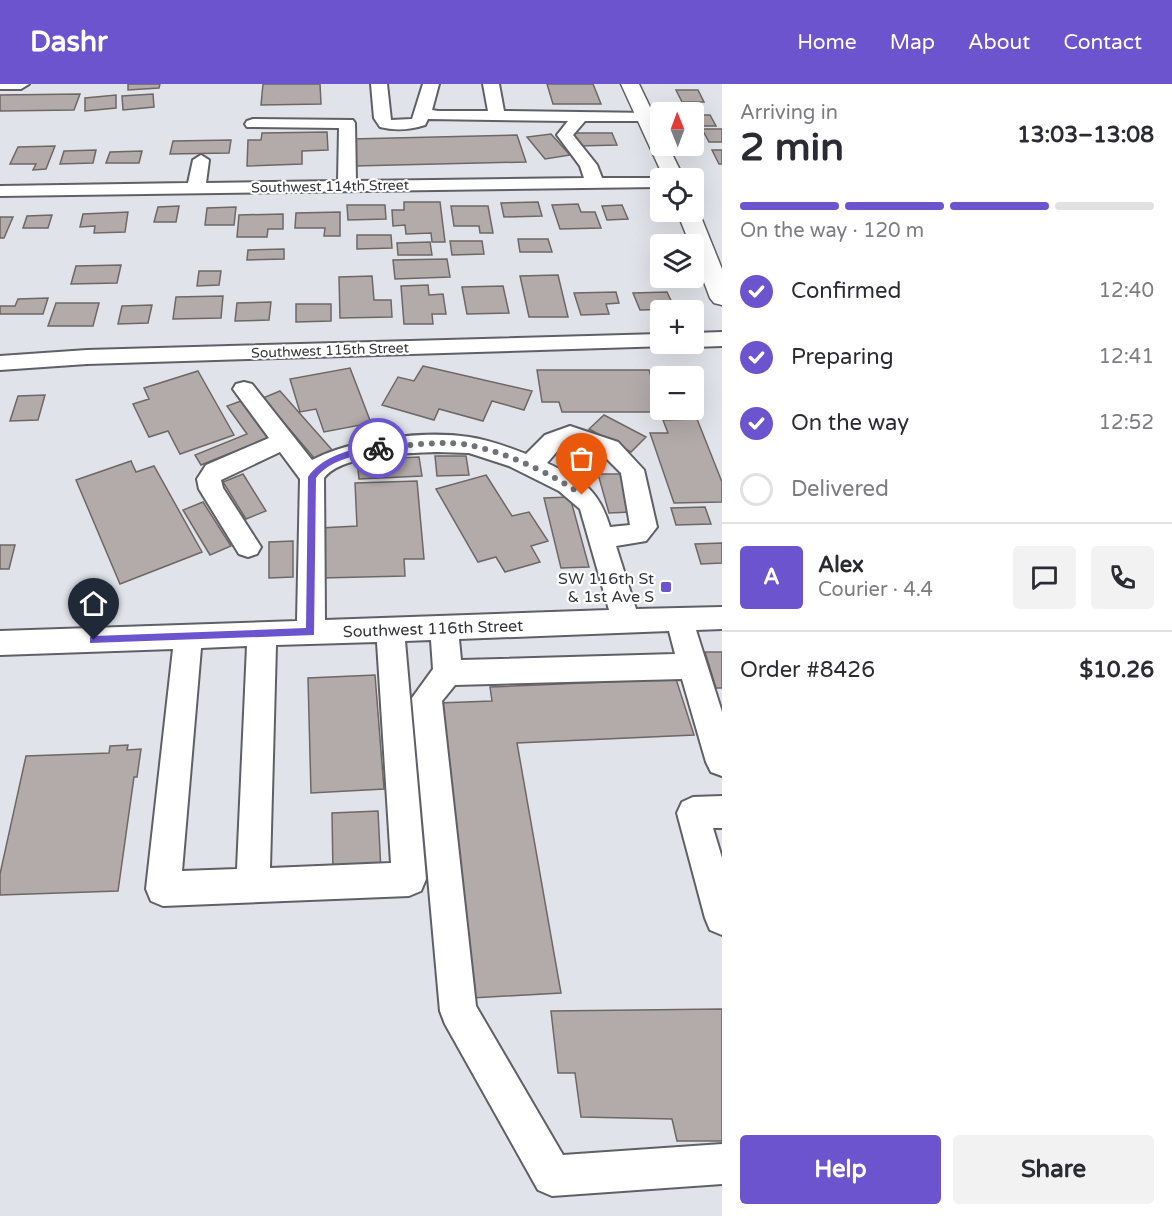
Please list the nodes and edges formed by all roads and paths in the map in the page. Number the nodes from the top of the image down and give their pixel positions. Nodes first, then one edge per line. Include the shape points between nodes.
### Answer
1 (0, 84) edge
2 (21, 84) edge
3 (379, 84) edge
4 (430, 84) edge
5 (491, 84) edge
6 (630, 84) edge
7 (423, 113) junction
8 (497, 116) junction
9 (580, 116) junction
10 (645, 116) junction
11 (253, 124) dead end
12 (201, 160) dead end
13 (669, 168) edge
14 (650, 182) edge
15 (595, 183) junction
16 (346, 186) junction
17 (196, 188) junction
18 (0, 191) edge
19 (691, 222) edge
20 (722, 298) edge
21 (722, 339) edge
22 (704, 340) edge
23 (650, 341) edge
24 (0, 363) edge
25 (244, 389) dead end
26 (284, 441) junction
27 (528, 467) junction
28 (312, 477) junction
29 (601, 538) junction
30 (248, 547) dead end
31 (722, 618) edge
32 (679, 619) junction
33 (626, 621) junction
34 (444, 627) junction
35 (390, 629) junction
36 (311, 632) junction
37 (262, 633) junction
38 (188, 637) junction
39 (0, 643) edge
40 (693, 666) junction
41 (448, 673) junction
42 (722, 762) edge
43 (722, 812) edge
44 (253, 885) junction
45 (722, 918) edge
46 (722, 1164) edge

1 - 2 street
3 - 7 street via 386,124 414,124
4 - 7 street
5 - 8 street
6 - 10 main road
7 - 8 street
8 - 9 street
9 - 10 street
9 - 15 street via 565,135 588,165
10 - 13 main road
11 - 16 street via 347,123
12 - 17 street
14 - 15 street, Southwest 114th Street
15 - 16 street, Southwest 114th Street
16 - 17 street, Southwest 114th Street
17 - 18 street, Southwest 114th Street
19 - 20 main road
21 - 22 street
23 - 24 street, Southwest 115th Street via 87,357
25 - 26 street
26 - 28 street
26 - 30 street via 216,471 209,479 211,489
27 - 28 street via 470,445 449,443 366,449 321,466
27 - 29 street via 582,495 591,505
27 - 29 street via 553,441 570,434 610,448 632,470 644,526 637,534
28 - 36 street
29 - 33 street
31 - 32 street, Southwest 116th Street
32 - 33 street, Southwest 116th Street
32 - 40 street
33 - 34 street, Southwest 116th Street
34 - 35 street, Southwest 116th Street
34 - 41 street
35 - 36 street, Southwest 116th Street
35 - 44 street via 409,879
36 - 37 street, Southwest 116th Street
37 - 38 street, Southwest 116th Street
37 - 44 street
38 - 39 street, Southwest 116th Street
38 - 44 street via 164,889
40 - 41 street
40 - 42 street
41 - 46 street via 428,698 458,1011 552,1176
43 - 45 street via 693,813

